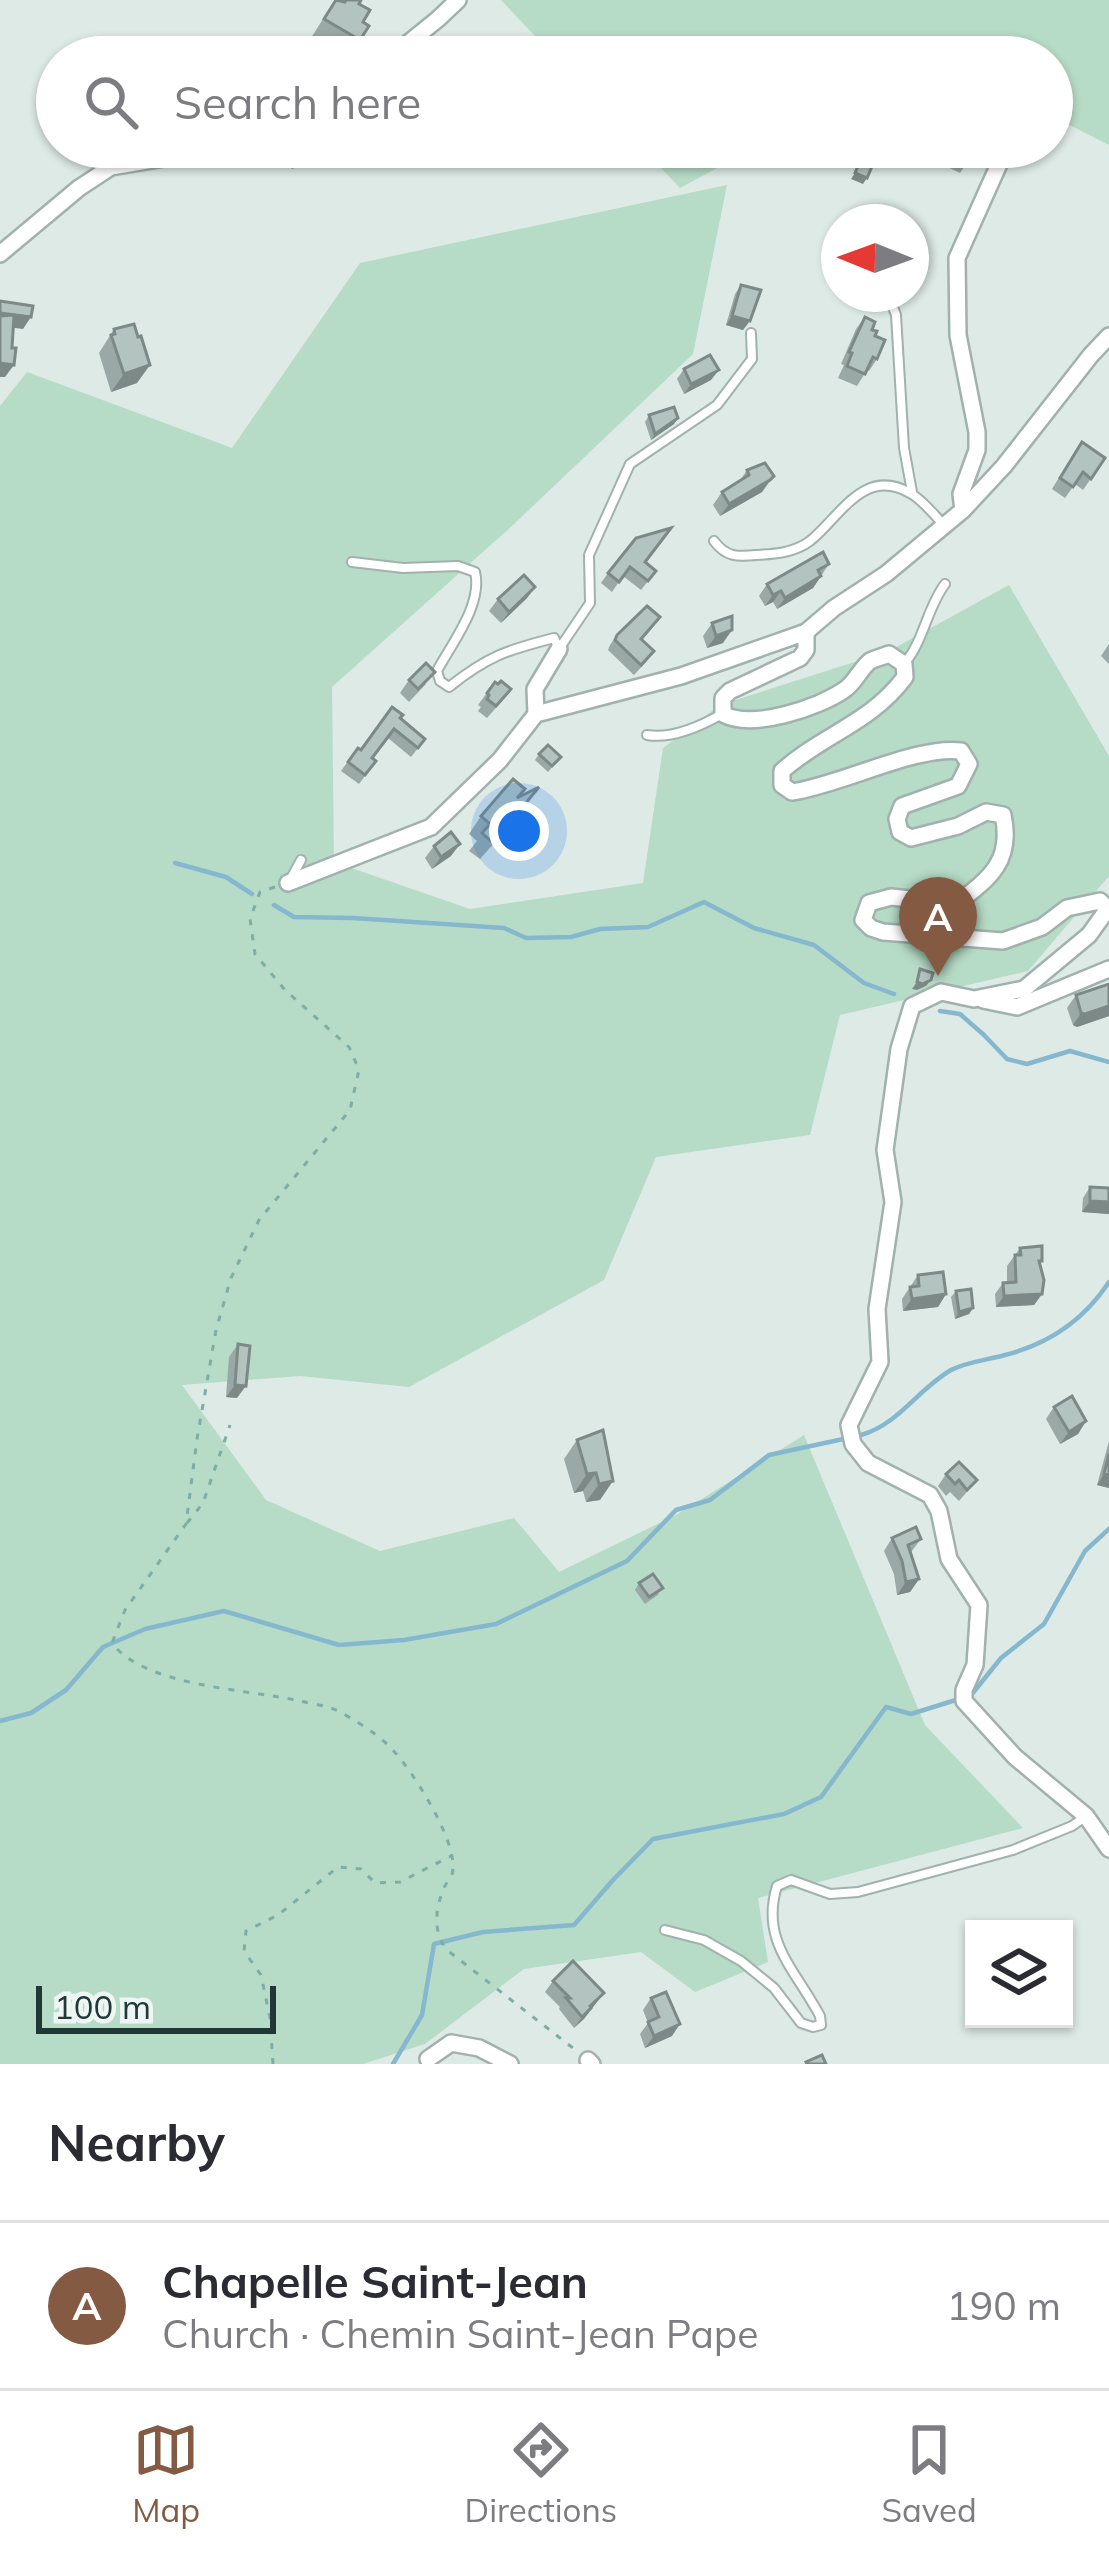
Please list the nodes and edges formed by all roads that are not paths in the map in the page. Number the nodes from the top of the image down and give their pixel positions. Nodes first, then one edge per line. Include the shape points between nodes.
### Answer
1 (458, 0) edge
2 (418, 36) edge
3 (110, 168) edge
4 (997, 168) edge
5 (0, 254) edge
6 (895, 312) edge
7 (751, 333) dead end
8 (1109, 336) edge
9 (912, 494) junction
10 (963, 510) junction
11 (945, 526) junction
12 (714, 541) dead end
13 (352, 562) dead end
14 (945, 584) dead end
15 (806, 632) junction
16 (559, 649) junction
17 (904, 664) junction
18 (536, 714) junction
19 (723, 714) junction
20 (647, 735) dead end
21 (301, 860) dead end
22 (288, 883) joint
23 (1108, 908) edge
24 (1109, 969) edge
25 (974, 999) junction
26 (1086, 1816) junction
27 (1109, 1849) edge
28 (665, 1930) dead end
29 (428, 2059) dead end
30 (510, 2064) edge

1 - 2 street
3 - 5 street
4 - 10 street via 957,258 958,335 977,432
6 - 9 lane
7 - 16 lane via 752,359 717,404 630,464 589,555 590,604
8 - 10 street
9 - 11 lane
9 - 12 lane via 873,485 807,544 782,553 735,557
10 - 11 street
11 - 15 street
13 - 16 lane via 475,572 470,610 436,670 449,687 512,649 554,638
14 - 17 lane
15 - 18 street via 682,676
15 - 19 street via 800,658 730,692
16 - 18 street via 535,689
17 - 19 street via 889,654 848,688 786,713 748,721
17 - 23 street via 890,697 792,761 782,785 814,789 961,751 969,764 958,786 902,806 900,832 910,838 986,812 1003,815 1009,840 990,878 956,904 892,897 869,903 863,920 883,932 1003,941 1066,908 1100,901
18 - 22 street via 431,826
19 - 20 lane
21 - 22 lane
23 - 25 street via 1089,935 1024,989
24 - 25 street via 1017,1007
25 - 26 street via 941,992 912,1006 899,1049 886,1150 893,1202 877,1309 880,1362 849,1425 868,1463 931,1495 949,1559 979,1605 975,1665 962,1698
26 - 27 street
26 - 28 lane via 1013,1850 858,1892 830,1894 791,1880 777,1886 773,1933 821,2025 801,2023 741,1960
29 - 30 street via 451,2043

